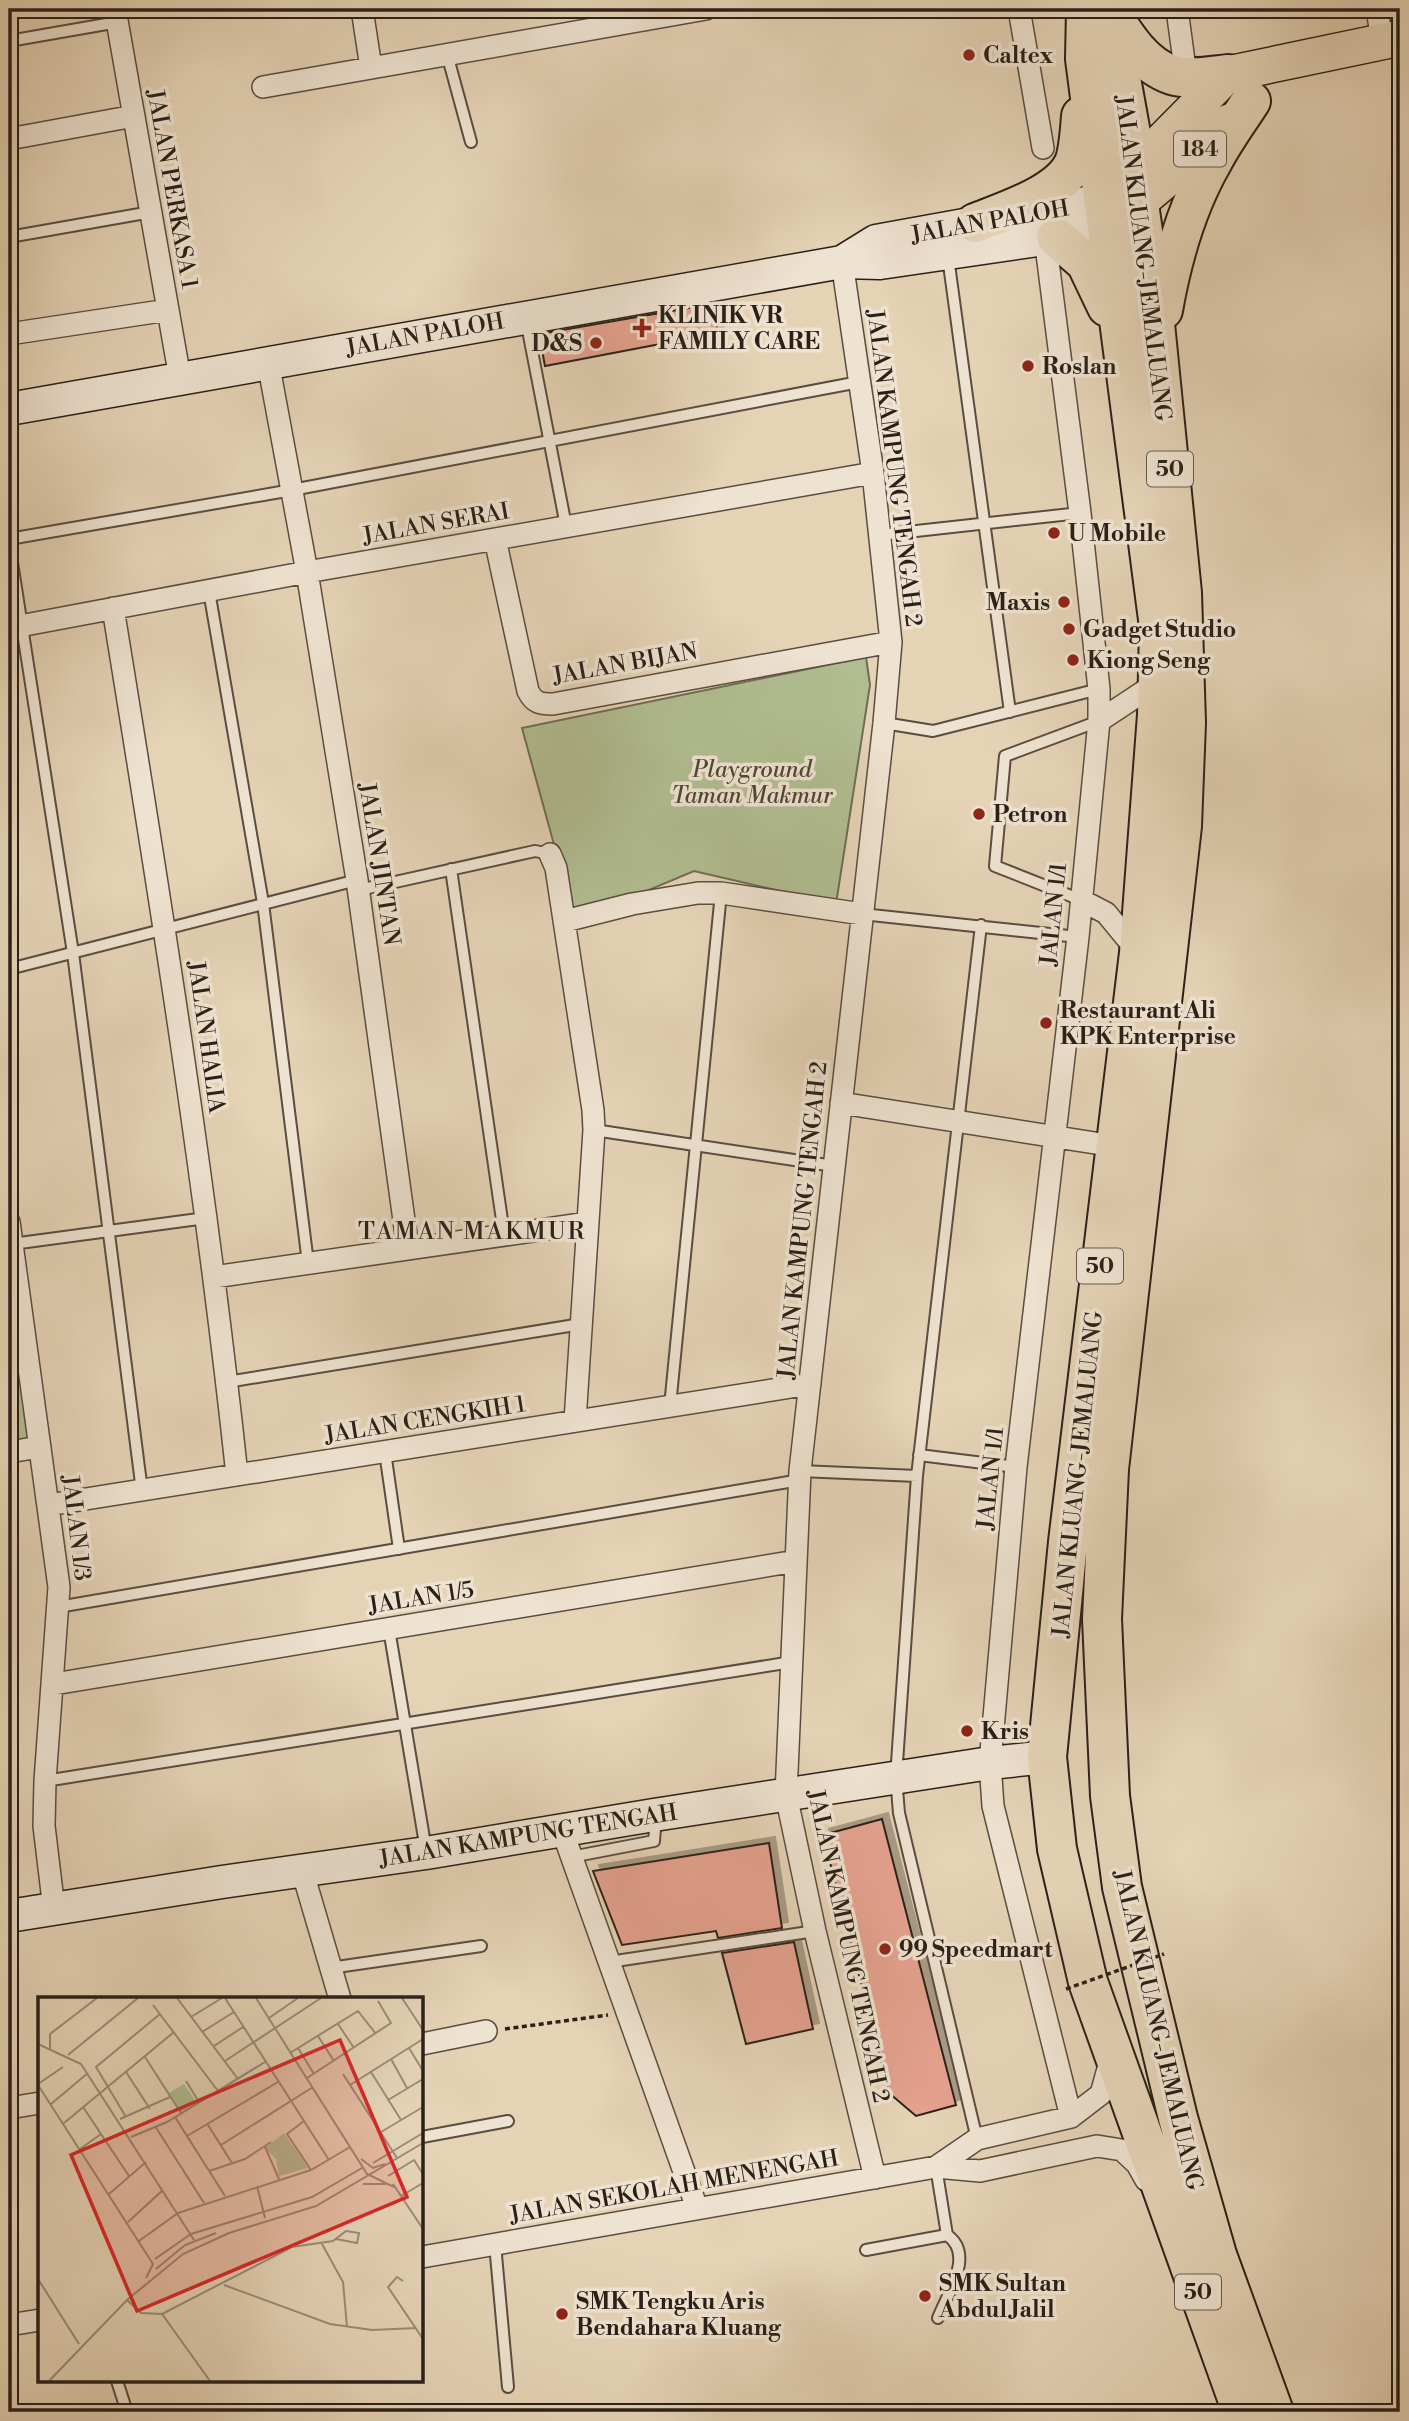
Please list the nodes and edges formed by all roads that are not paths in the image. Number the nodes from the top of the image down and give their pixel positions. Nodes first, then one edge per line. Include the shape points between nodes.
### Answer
1 (362, 9) edge
2 (706, 9) edge
3 (1019, 9) edge
4 (1086, 9) edge
5 (1106, 9) edge
6 (1177, 9) edge
7 (117, 15) edge
8 (1386, 29) edge
9 (9, 41) edge
10 (447, 54) junction
11 (1085, 59) junction
12 (371, 68) junction
13 (1186, 76) junction
14 (263, 86) dead end
15 (1239, 88) junction
16 (134, 116) junction
17 (9, 139) edge
18 (471, 142) dead end
19 (1043, 148) dead end
20 (1121, 200) junction
21 (151, 212) junction
22 (975, 223) junction
23 (9, 237) edge
24 (1050, 237) junction
25 (947, 253) junction
26 (842, 262) junction
27 (168, 310) junction
28 (526, 317) junction
29 (9, 334) edge
30 (1140, 346) junction
31 (268, 362) junction
32 (180, 378) junction
33 (859, 382) junction
34 (9, 409) edge
35 (550, 441) junction
36 (873, 473) junction
37 (292, 490) junction
38 (1080, 513) junction
39 (985, 523) junction
40 (566, 526) junction
41 (880, 535) junction
42 (495, 539) junction
43 (9, 541) edge
44 (307, 572) junction
45 (209, 591) junction
46 (113, 608) junction
47 (15, 627) edge
48 (891, 642) junction
49 (1158, 682) junction
50 (1099, 689) junction
51 (1010, 712) junction
52 (1099, 721) junction
53 (884, 723) junction
54 (550, 854) joint
55 (450, 869) junction
56 (358, 885) junction
57 (721, 893) junction
58 (1081, 900) junction
59 (263, 903) junction
60 (862, 914) junction
61 (565, 921) junction
62 (981, 925) junction
63 (166, 928) junction
64 (1078, 937) junction
65 (73, 953) junction
66 (1139, 953) junction
67 (9, 970) edge
68 (841, 1103) junction
69 (958, 1122) junction
70 (594, 1130) junction
71 (1053, 1137) junction
72 (695, 1144) junction
73 (1114, 1146) junction
74 (834, 1166) junction
75 (206, 1218) junction
76 (9, 1222) edge
77 (588, 1223) junction
78 (109, 1231) junction
79 (504, 1234) junction
80 (12, 1244) junction
81 (408, 1248) junction
82 (308, 1263) junction
83 (12, 1275) edge
84 (214, 1277) junction
85 (581, 1324) junction
86 (227, 1382) junction
87 (810, 1384) junction
88 (670, 1406) junction
89 (575, 1421) junction
90 (40, 1447) junction
91 (9, 1452) edge
92 (385, 1452) junction
93 (919, 1455) junction
94 (1016, 1467) junction
95 (237, 1475) junction
96 (800, 1476) junction
97 (917, 1476) junction
98 (142, 1490) junction
99 (48, 1505) junction
100 (399, 1549) junction
101 (796, 1561) junction
102 (58, 1607) junction
103 (389, 1629) junction
104 (792, 1662) junction
105 (54, 1684) junction
106 (405, 1724) junction
107 (1047, 1757) junction
108 (990, 1763) junction
109 (896, 1777) junction
110 (45, 1781) junction
111 (786, 1795) junction
112 (567, 1843) junction
113 (426, 1853) junction
114 (302, 1871) junction
115 (54, 1909) junction
116 (9, 1916) edge
117 (815, 1931) junction
118 (481, 1946) dead end
119 (609, 1962) junction
120 (330, 1968) junction
121 (339, 1997) edge
122 (485, 2031) road end
123 (424, 2044) edge
124 (1112, 2053) junction
125 (38, 2103) edge
126 (9, 2108) edge
127 (1071, 2117) junction
128 (508, 2121) dead end
129 (424, 2137) edge
130 (977, 2138) junction
131 (936, 2167) junction
132 (874, 2178) junction
133 (697, 2208) junction
134 (947, 2235) junction
135 (495, 2244) junction
136 (866, 2250) dead end
137 (1184, 2251) junction
138 (424, 2258) edge
139 (938, 2318) dead end
140 (38, 2320) edge
141 (9, 2325) edge
142 (117, 2382) edge
143 (508, 2387) dead end
144 (127, 2412) edge
145 (1242, 2412) edge
146 (1274, 2412) edge

1 - 12 street
2 - 10 street
3 - 19 street
4 - 11 highway, JALAN KLUANG-JEMALUANG / 50
5 - 13 highway via 1141,54 1171,75
5 - 20 highway, JALAN KLUANG-JEMALUANG / 50 via 1113,34
6 - 13 street
7 - 9 lane
7 - 16 street, JALAN PERKASA 1
8 - 15 main road, 184 via 1289,63
10 - 12 street
10 - 18 lane
11 - 20 highway, JALAN KLUANG-JEMALUANG / 50
11 - 22 highway via 1075,161 1061,180 1035,198
12 - 14 street
13 - 15 highway
15 - 20 main road, 184
15 - 30 highway via 1190,210 1166,293
16 - 17 street
16 - 21 street, JALAN PERKASA 1
20 - 22 main road, JALAN PALOH
20 - 24 main road, JALAN PALOH
20 - 30 highway, JALAN KLUANG-JEMALUANG / 50
21 - 23 lane
21 - 27 street, JALAN PERKASA 1
22 - 26 main road, JALAN PALOH via 876,241
24 - 25 main road, JALAN PALOH
24 - 30 highway via 1086,263
24 - 38 street, JALAN 1/1
25 - 26 main road, JALAN PALOH via 880,263
25 - 39 lane
26 - 28 main road, JALAN PALOH
26 - 33 street, JALAN KAMPUNG TENGAH 2
27 - 29 street
27 - 32 street, JALAN PERKASA 1
28 - 31 main road, JALAN PALOH
28 - 35 lane
30 - 49 highway, JALAN KLUANG-JEMALUANG / 50 via 1159,627
30 - 146 highway, JALAN KLUANG-JEMALUANG / 50 via 1182,593 1186,723 1182,826 1109,1469 1102,1619 1110,1796 1122,1887 1181,2130 1217,2255
31 - 32 main road, JALAN PALOH
31 - 37 street, JALAN JINTAN
32 - 34 main road, JALAN PALOH
33 - 35 lane
33 - 36 street, JALAN KAMPUNG TENGAH 2
35 - 37 lane
35 - 40 lane
36 - 40 street, JALAN SERAI
36 - 41 street, JALAN KAMPUNG TENGAH 2
37 - 43 lane
37 - 44 street, JALAN JINTAN
38 - 39 lane
38 - 50 street, JALAN 1/1
39 - 41 lane
39 - 51 lane
40 - 42 street, JALAN SERAI
41 - 48 street, JALAN KAMPUNG TENGAH 2
42 - 44 street, JALAN SERAI
42 - 48 street, JALAN BIJAN via 528,691 539,704
43 - 47 lane
44 - 45 street, JALAN SERAI
44 - 56 street, JALAN JINTAN
45 - 46 street, JALAN SERAI
45 - 59 lane
46 - 47 street, JALAN SERAI
46 - 63 street, JALAN HALIA
47 - 65 lane
48 - 53 street, JALAN KAMPUNG TENGAH 2
49 - 52 street
49 - 66 highway, JALAN KLUANG-JEMALUANG / 50
50 - 51 lane
50 - 52 street, JALAN 1/1
51 - 53 lane via 933,731
52 - 58 street, JALAN 1/1
52 - 58 lane via 1005,756 995,866
53 - 60 street, JALAN KAMPUNG TENGAH 2
54 - 55 lane via 535,851
54 - 61 street
55 - 56 lane
55 - 79 lane
56 - 59 lane
56 - 81 street, JALAN JINTAN
57 - 60 street
57 - 61 street via 698,892
57 - 72 lane
58 - 64 street, JALAN 1/1
58 - 66 street via 1105,913
59 - 63 lane
59 - 82 lane
60 - 62 lane
60 - 68 street, JALAN KAMPUNG TENGAH 2
61 - 70 street
62 - 64 lane
62 - 69 lane
63 - 65 lane
63 - 75 street, JALAN HALIA
64 - 71 street, JALAN 1/1
65 - 67 lane
65 - 78 lane
66 - 73 highway, JALAN KLUANG-JEMALUANG / 50
68 - 69 street
68 - 74 street, JALAN KAMPUNG TENGAH 2
69 - 71 street
69 - 93 lane
70 - 72 lane
70 - 77 street
71 - 73 street
71 - 94 street, JALAN 1/1
72 - 74 lane
72 - 88 lane
73 - 107 highway, JALAN KLUANG-JEMALUANG / 50
74 - 87 street, JALAN KAMPUNG TENGAH 2
75 - 78 lane
75 - 84 street, JALAN HALIA
76 - 80 street, JALAN 1/3
77 - 79 street
77 - 85 street
78 - 80 lane
78 - 98 lane
79 - 81 street
80 - 83 street, JALAN 1/3
81 - 82 street
82 - 84 street
83 - 90 street, JALAN 1/3
84 - 86 street, JALAN HALIA
85 - 86 lane
85 - 89 street
86 - 95 street, JALAN HALIA
87 - 88 street, JALAN CENGKIH 1
87 - 96 street, JALAN KAMPUNG TENGAH 2
88 - 89 street, JALAN CENGKIH 1
89 - 92 street, JALAN CENGKIH 1
90 - 91 street
90 - 99 street, JALAN 1/3
92 - 95 street, JALAN CENGKIH 1
92 - 100 lane
93 - 94 lane
93 - 97 lane
94 - 108 street, JALAN 1/1
95 - 98 street, JALAN CENGKIH 1
96 - 97 lane
96 - 100 lane
96 - 101 street, JALAN KAMPUNG TENGAH 2
97 - 109 lane
98 - 99 street, JALAN CENGKIH 1
99 - 102 street, JALAN 1/3
100 - 102 lane
101 - 103 street, JALAN 1/5
101 - 104 street, JALAN KAMPUNG TENGAH 2
102 - 105 street, JALAN 1/3
103 - 105 street, JALAN 1/5
103 - 106 lane
104 - 106 lane
104 - 111 street, JALAN KAMPUNG TENGAH 2
105 - 110 street, JALAN 1/3
106 - 110 lane
106 - 113 lane
107 - 108 main road, JALAN KAMPUNG TENGAH
107 - 124 highway, JALAN KLUANG-JEMALUANG / 50 via 1057,1849 1088,1982
108 - 109 main road, JALAN KAMPUNG TENGAH
108 - 127 street, JALAN 1/1 via 993,1806
109 - 111 main road, JALAN KAMPUNG TENGAH
109 - 130 lane via 899,1813
110 - 115 street, JALAN 1/3 via 44,1826
111 - 112 main road, JALAN KAMPUNG TENGAH via 656,1814
111 - 117 street, JALAN KAMPUNG TENGAH 2
112 - 113 main road, JALAN KAMPUNG TENGAH
112 - 119 street
113 - 114 main road, JALAN KAMPUNG TENGAH
114 - 115 main road, JALAN KAMPUNG TENGAH
114 - 120 street
115 - 116 main road, JALAN KAMPUNG TENGAH
117 - 119 lane
117 - 132 street, JALAN KAMPUNG TENGAH 2
118 - 120 lane
119 - 133 street
120 - 121 street
122 - 123 street
124 - 127 street, JALAN SEKOLAH MENENGAH via 1101,2094
124 - 137 highway, JALAN KLUANG-JEMALUANG / 50
125 - 126 street
127 - 130 street, JALAN SEKOLAH MENENGAH
128 - 129 lane
130 - 131 street, JALAN SEKOLAH MENENGAH
131 - 132 street, JALAN SEKOLAH MENENGAH
131 - 134 lane
131 - 137 street, JALAN SEKOLAH MENENGAH via 980,2171 1097,2146 1122,2150 1137,2164
132 - 133 street, JALAN SEKOLAH MENENGAH
133 - 135 street, JALAN SEKOLAH MENENGAH
134 - 136 lane
134 - 139 lane via 961,2250 960,2263
135 - 138 street, JALAN SEKOLAH MENENGAH
135 - 143 lane
137 - 145 highway, JALAN KLUANG-JEMALUANG / 50
140 - 141 street
142 - 144 lane

